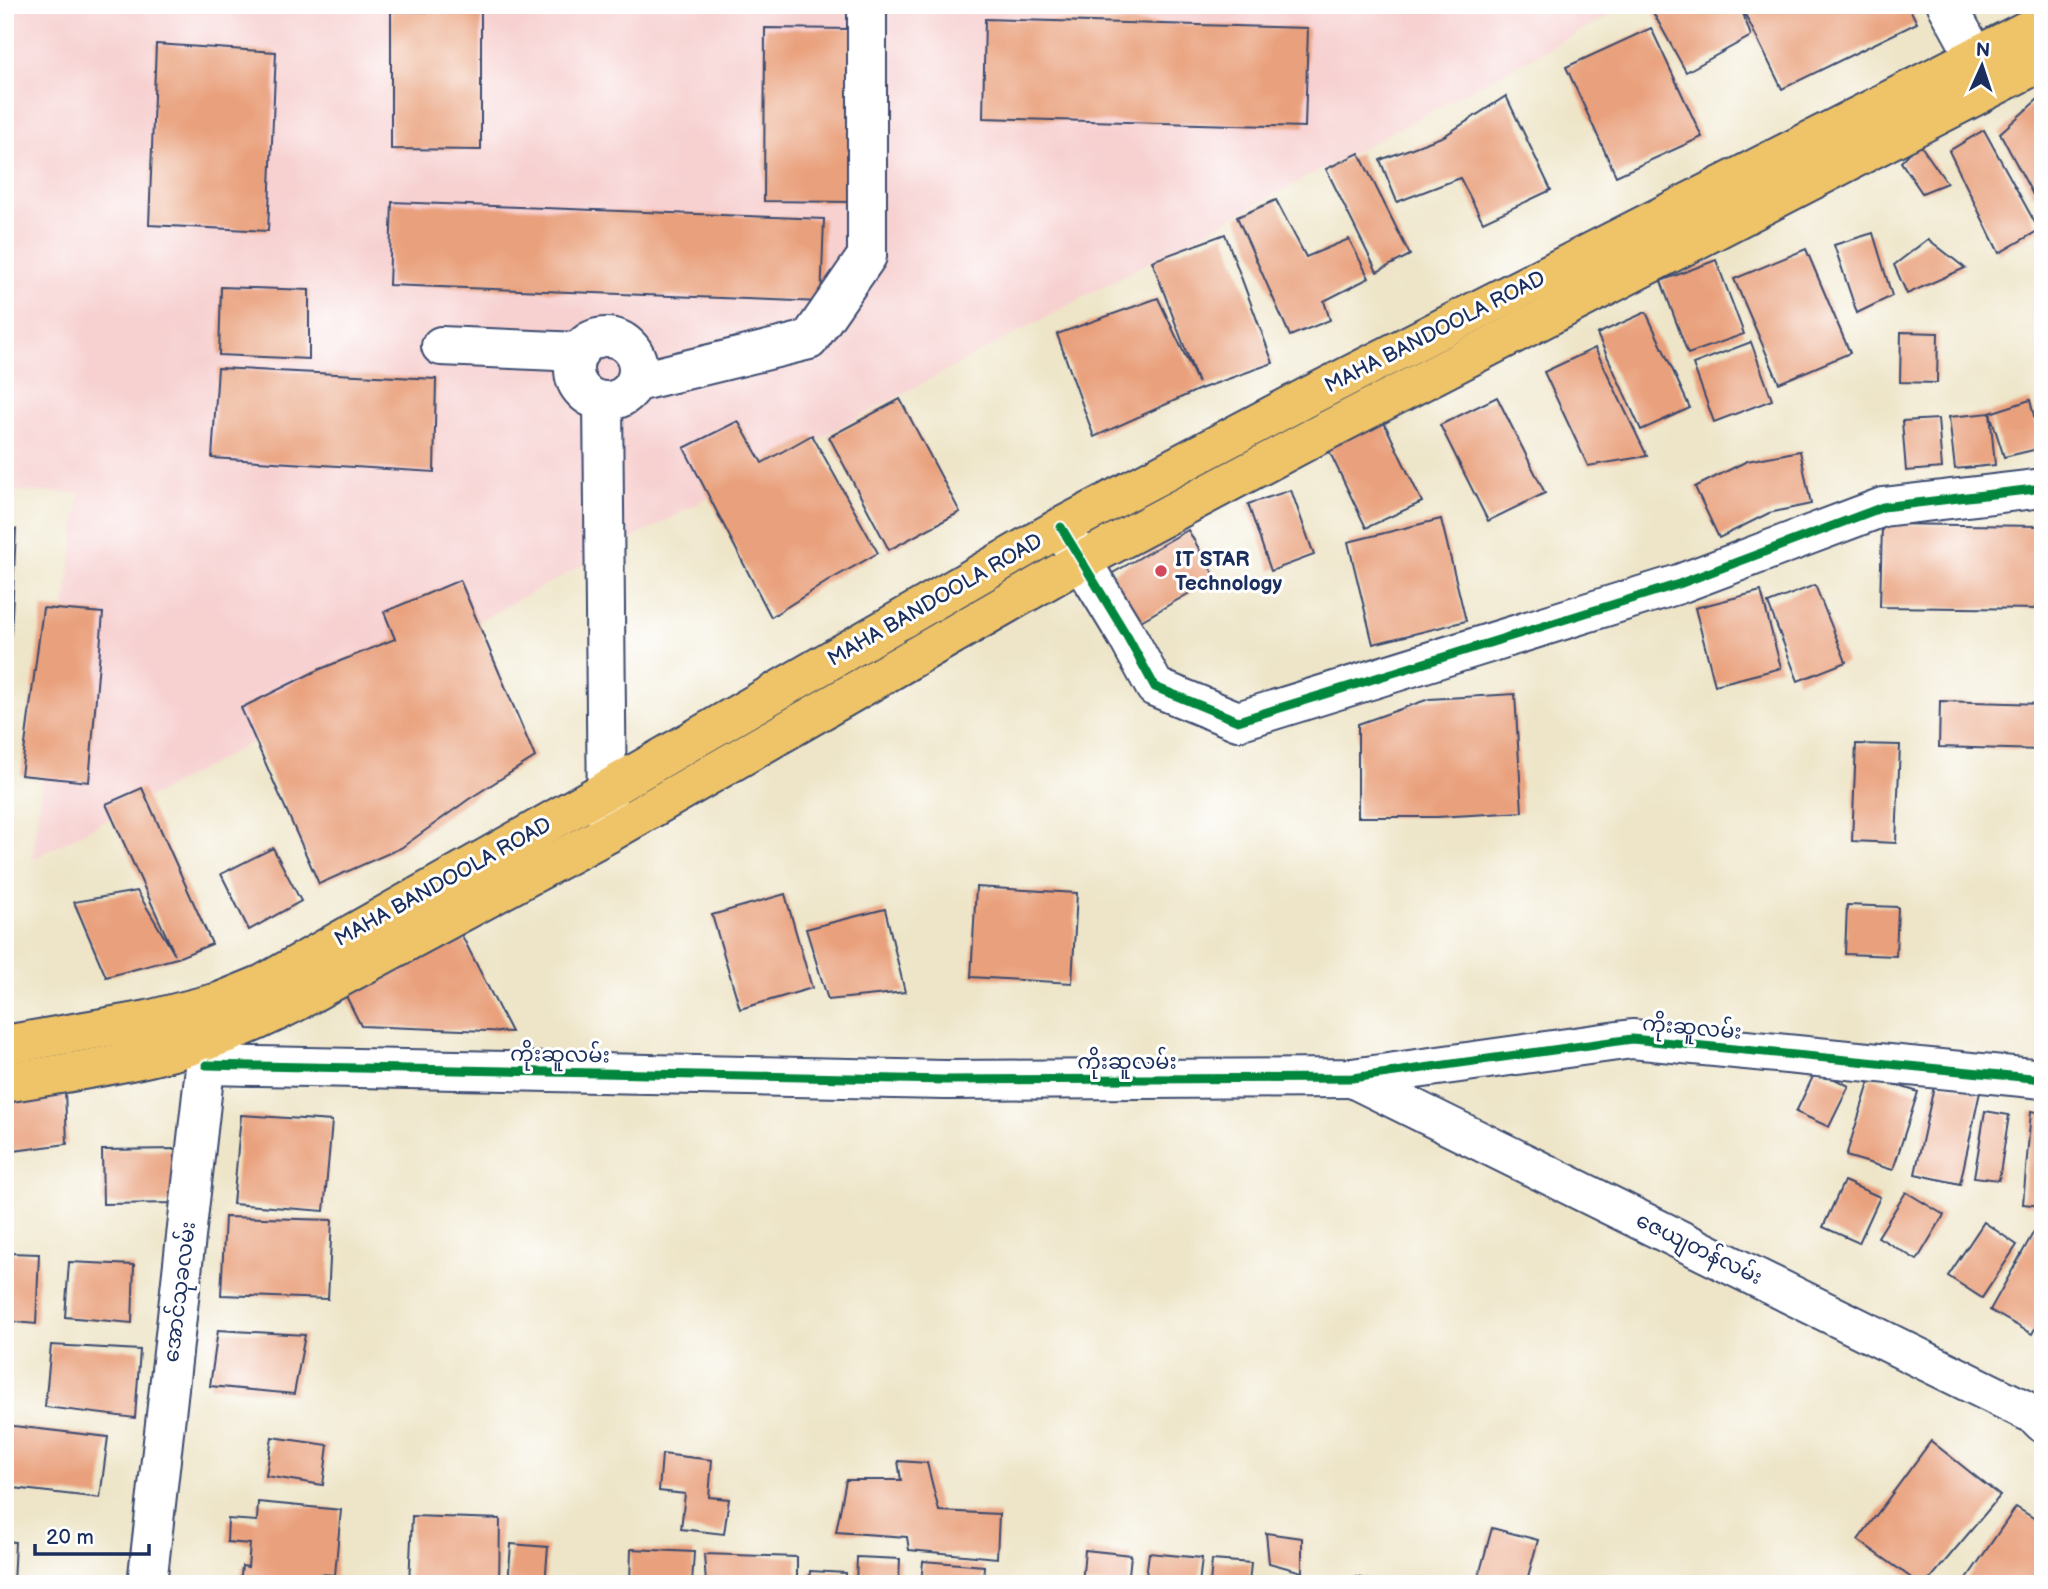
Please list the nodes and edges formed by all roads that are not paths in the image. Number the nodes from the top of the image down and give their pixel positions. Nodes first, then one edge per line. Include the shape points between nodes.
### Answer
1 (867, 5) edge
2 (1947, 5) edge
3 (2043, 22) edge
4 (1975, 56) junction
5 (2043, 61) edge
6 (441, 346) dead end
7 (579, 352) junction
8 (636, 382) junction
9 (603, 401) junction
10 (2043, 488) edge
11 (1061, 527) junction
12 (1081, 561) junction
13 (608, 789) junction
14 (607, 834) junction
15 (219, 1002) junction
16 (5, 1045) edge
17 (207, 1052) junction
18 (1352, 1078) junction
19 (2043, 1079) edge
20 (5, 1083) edge
21 (2043, 1423) edge
22 (147, 1584) edge

1 - 8 street via 867,256 809,340
2 - 4 street
3 - 4 main road, MAHA BANDOOLA ROAD
4 - 11 main road, MAHA BANDOOLA ROAD
5 - 12 main road, MAHA BANDOOLA ROAD
6 - 7 street
7 - 8 street via 596,339 617,339 638,362
7 - 9 street via 575,363 578,384 584,393
8 - 9 street via 623,397
9 - 13 street
10 - 12 street via 1883,507 1679,584 1238,721 1155,687
11 - 12 street
11 - 13 main road, MAHA BANDOOLA ROAD
12 - 14 main road, MAHA BANDOOLA ROAD
13 - 14 street
13 - 15 main road, MAHA BANDOOLA ROAD via 263,984
14 - 17 main road, MAHA BANDOOLA ROAD
15 - 16 main road, MAHA BANDOOLA ROAD via 148,1020
15 - 17 street, အောင်သုခလမ်း
17 - 18 street, ကိုးဆူလမ်း via 946,1080
17 - 20 main road, MAHA BANDOOLA ROAD via 151,1057
17 - 22 street, အောင်သုခလမ်း
18 - 19 street, ကိုးဆူလမ်း via 1632,1040
18 - 21 street, ဇေယျတန်လမ်း via 2035,1415

